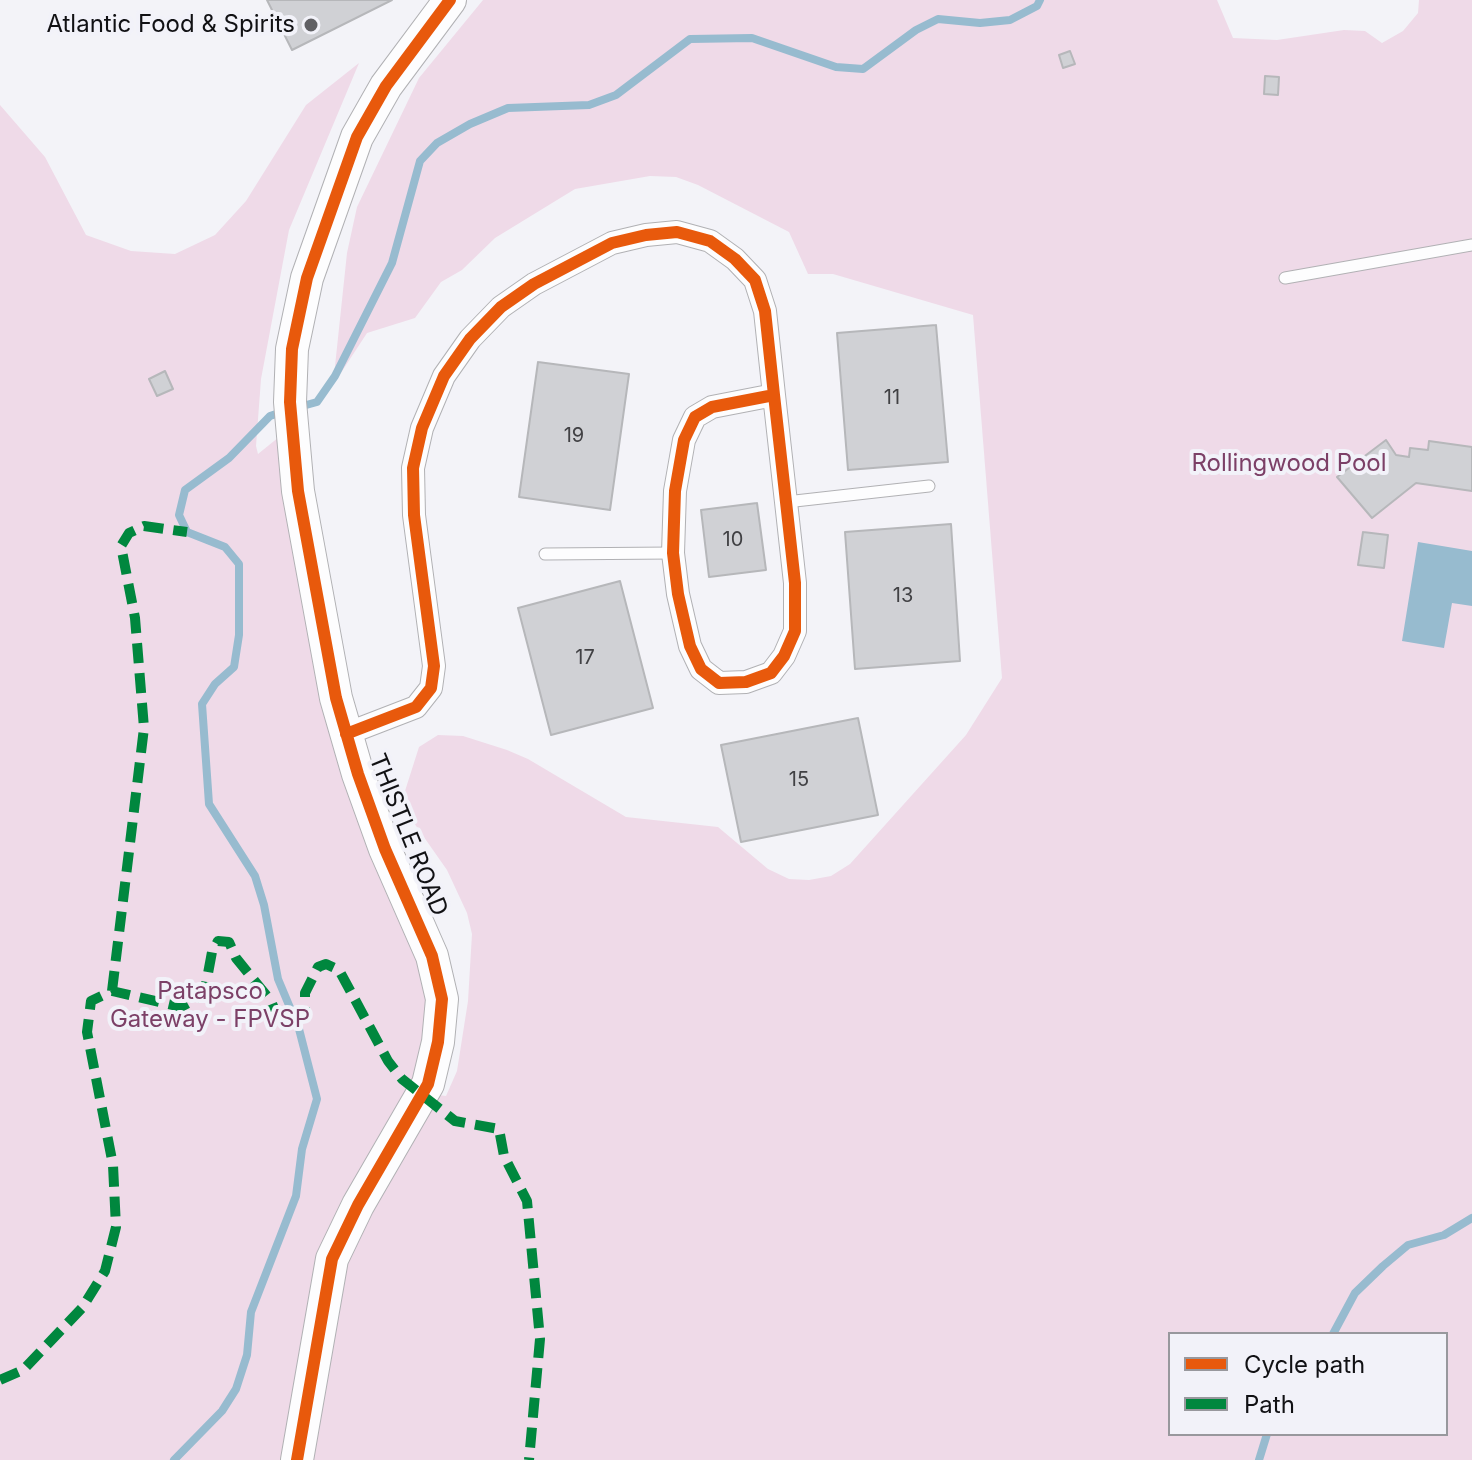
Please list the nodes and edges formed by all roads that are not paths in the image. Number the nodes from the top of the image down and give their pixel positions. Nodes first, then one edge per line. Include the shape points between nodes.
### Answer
1 (450, 0) edge
2 (1472, 245) edge
3 (1285, 278) dead end
4 (774, 395) junction
5 (929, 486) dead end
6 (786, 502) junction
7 (673, 553) junction
8 (545, 554) dead end
9 (346, 734) junction
10 (297, 1460) edge

1 - 9 street, THISTLE ROAD via 386,86 357,137 304,291 292,349 291,413 308,555
2 - 3 lane
4 - 6 street
4 - 7 street via 712,407 695,417 684,440 675,491
4 - 9 street via 765,311 755,280 710,241 677,232 612,243 501,307 444,376 422,428 413,468 434,666 431,688 416,707
5 - 6 lane
6 - 7 street via 795,631 771,673 746,682 719,683 701,669 690,646
7 - 8 lane
9 - 10 street, THISTLE ROAD via 385,849 432,956 442,999 428,1084 332,1259

